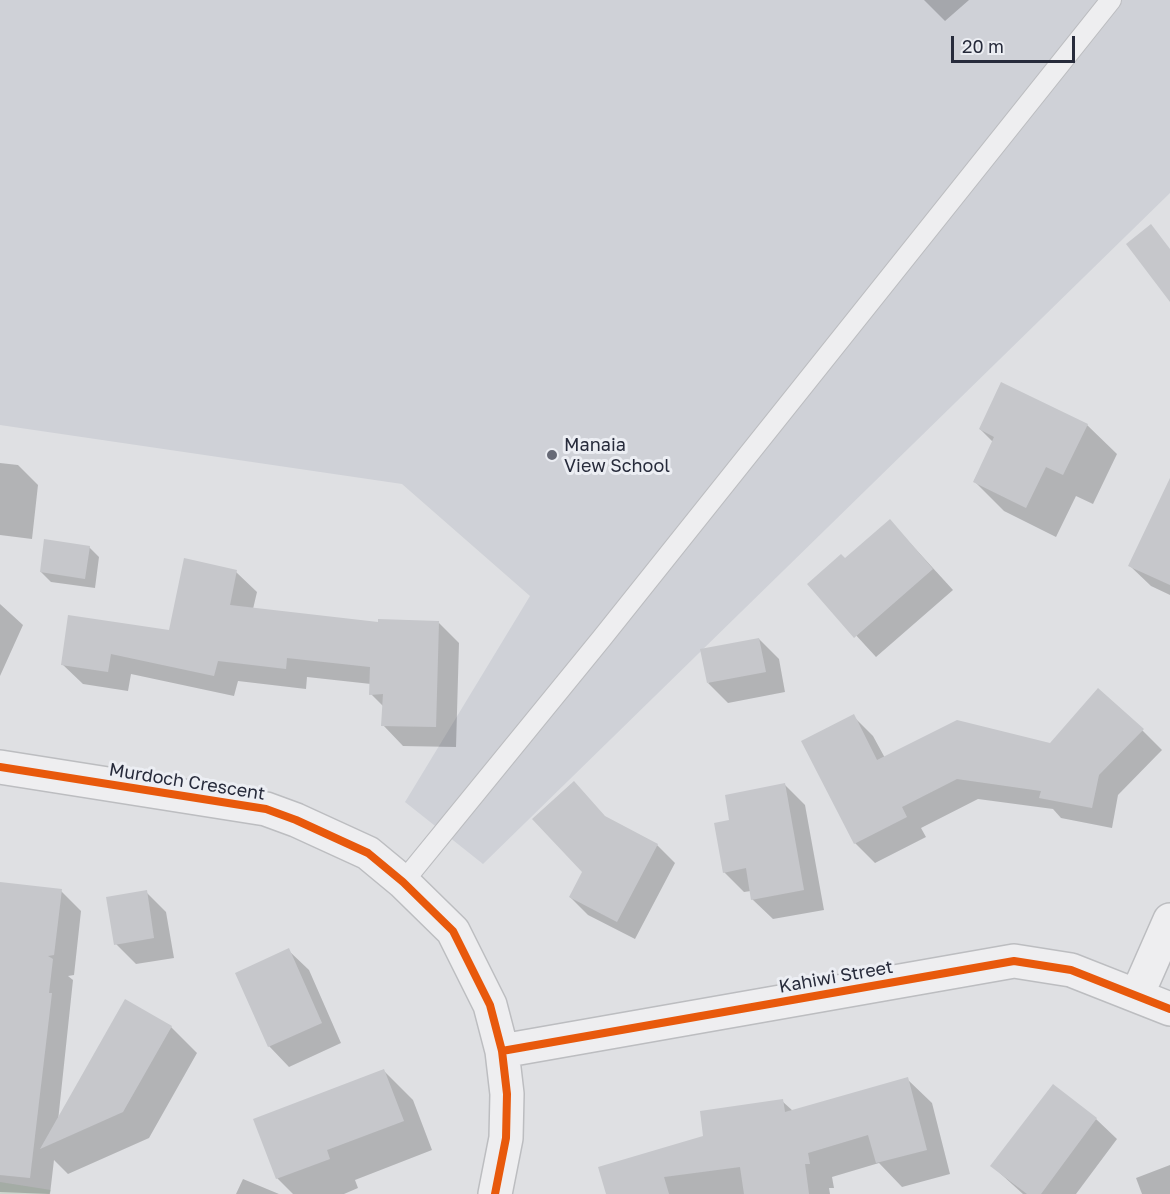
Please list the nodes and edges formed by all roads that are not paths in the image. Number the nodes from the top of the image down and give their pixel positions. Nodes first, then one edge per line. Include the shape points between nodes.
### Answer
1 (1111, 0) edge
2 (0, 767) edge
3 (403, 882) junction
4 (1170, 920) edge
5 (1137, 994) junction
6 (1170, 1009) edge
7 (502, 1051) junction
8 (495, 1194) edge

1 - 3 lane
2 - 3 street, Murdoch Crescent via 266,809 368,853
3 - 7 street, Murdoch Crescent via 453,931 490,1005
4 - 5 street
5 - 6 street, Kahiwi Street
5 - 7 street, Kahiwi Street via 1071,970 1014,961
7 - 8 street, Murdoch Crescent via 507,1094 506,1138

